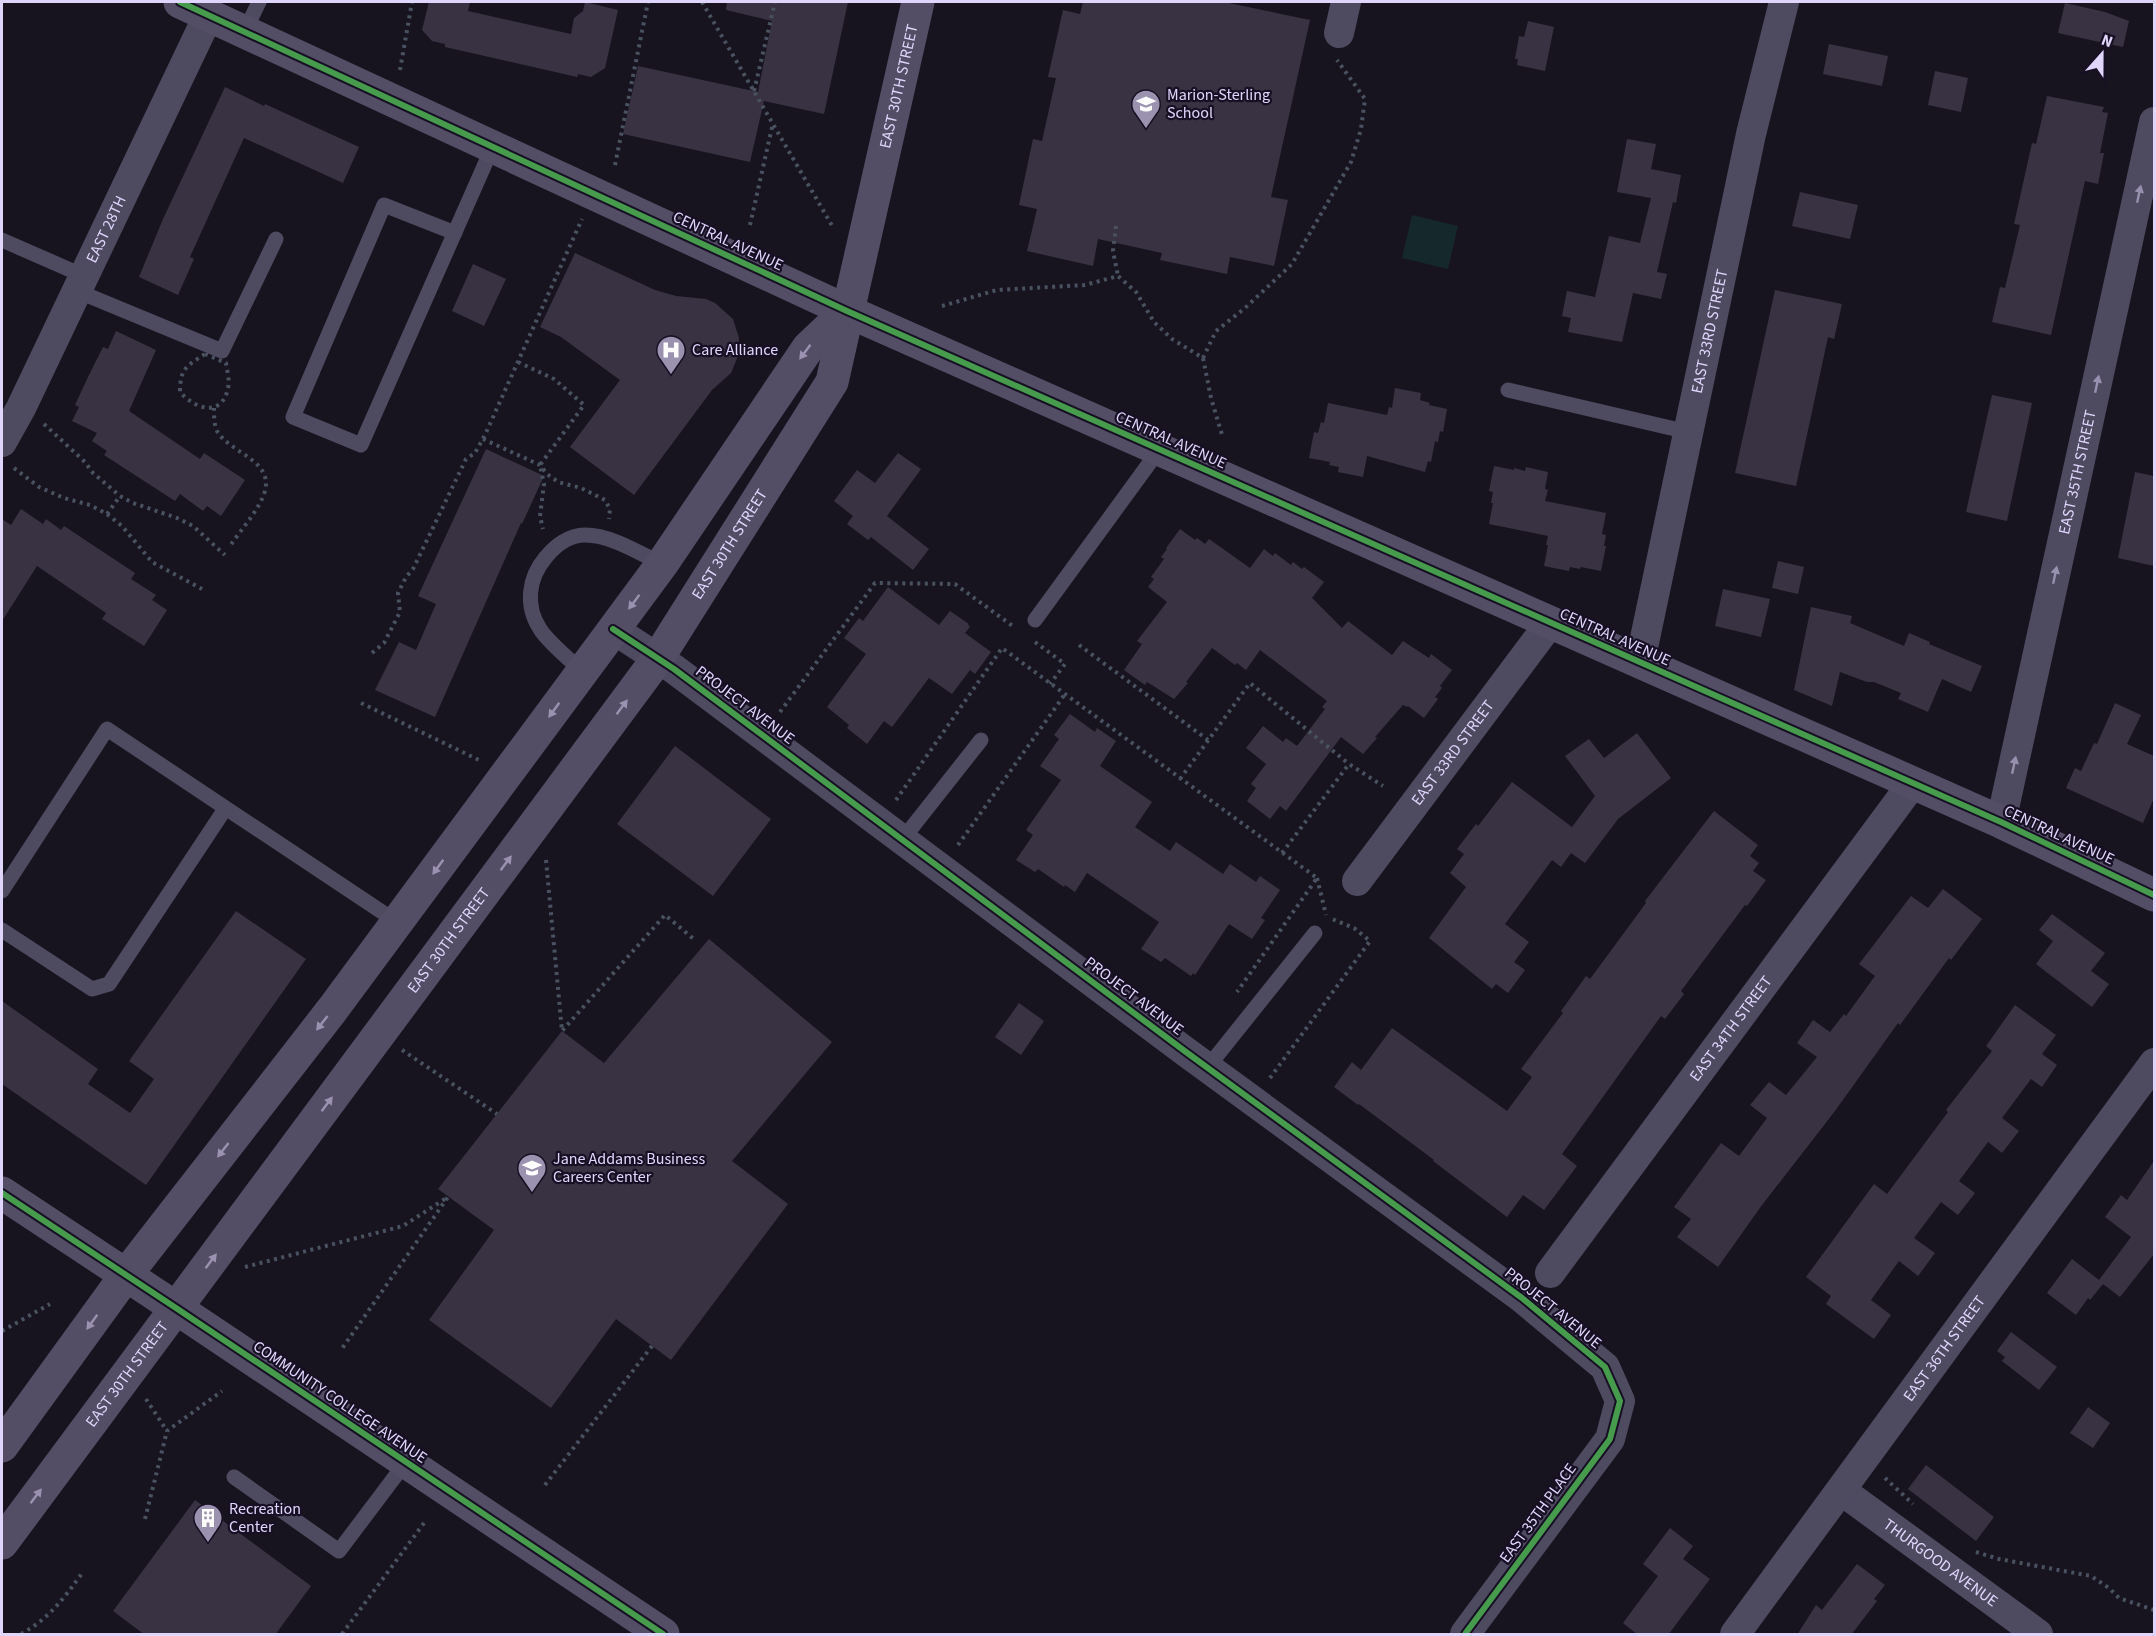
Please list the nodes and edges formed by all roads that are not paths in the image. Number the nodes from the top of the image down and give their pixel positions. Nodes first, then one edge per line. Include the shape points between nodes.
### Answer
1 (258, 2) edge
2 (918, 2) edge
3 (1346, 2) edge
4 (1784, 2) edge
5 (195, 8) edge
6 (245, 31) junction
7 (1339, 33) road end
8 (2154, 122) edge
9 (493, 147) junction
10 (455, 233) junction
11 (276, 239) dead end
12 (2, 240) edge
13 (80, 283) junction
14 (847, 311) junction
15 (1508, 390) dead end
16 (1688, 432) junction
17 (1159, 450) junction
18 (8, 455) edge
19 (662, 564) junction
20 (1035, 620) dead end
21 (1550, 623) junction
22 (613, 629) junction
23 (658, 658) junction
24 (1640, 662) junction
25 (582, 671) junction
26 (981, 740) dead end
27 (1912, 784) junction
28 (225, 809) junction
29 (2001, 822) junction
30 (902, 840) junction
31 (1357, 881) dead end
32 (2, 891) edge
33 (2154, 895) edge
34 (397, 922) junction
35 (2, 930) edge
36 (1315, 933) dead end
37 (2154, 1063) edge
38 (1208, 1068) junction
39 (2146, 1095) edge
40 (2, 1193) edge
41 (1550, 1274) dead end
42 (126, 1275) junction
43 (176, 1308) junction
44 (1620, 1401) joint
45 (2, 1446) edge
46 (406, 1462) junction
47 (234, 1478) dead end
48 (1842, 1491) junction
49 (2, 1544) edge
50 (663, 1635) edge
51 (1465, 1635) edge
52 (1735, 1635) edge
53 (2038, 1635) edge

1 - 6 lane
2 - 14 main road, EAST 30TH STREET
3 - 7 street
4 - 16 street, EAST 33RD STREET via 1751,134
5 - 6 main road, CENTRAL AVENUE
5 - 13 street, EAST 28TH
6 - 9 main road, CENTRAL AVENUE
29 -> 8 street, EAST 35TH STREET
9 - 10 lane
9 - 14 main road, CENTRAL AVENUE
10 - 10 lane via 361,444 293,417 384,205
11 - 13 lane via 222,351
12 - 13 lane
13 - 18 street, EAST 28TH via 14,422
14 - 17 main road, CENTRAL AVENUE
14 -> 19 main road via 808,348
14 - 23 main road, EAST 30TH STREET via 832,382
15 - 16 lane
16 - 24 street, EAST 33RD STREET
17 - 20 lane
17 - 21 main road, CENTRAL AVENUE
19 -> 22 main road
19 - 25 lane via 611,541 585,535 554,548 540,563 530,586 530,606 540,630
21 - 24 main road, CENTRAL AVENUE
21 - 31 street, EAST 33RD STREET
22 - 23 street, PROJECT AVENUE
22 - 25 main road
23 - 30 street, PROJECT AVENUE
43 -> 23 main road, EAST 30TH STREET
24 - 27 main road, CENTRAL AVENUE
25 -> 34 main road
26 - 30 lane
27 - 29 main road, CENTRAL AVENUE
27 - 41 street, EAST 34TH STREET
28 - 32 lane via 107,729
28 - 34 lane
28 - 35 lane via 109,984 92,989
29 - 33 main road, CENTRAL AVENUE
30 - 38 street, PROJECT AVENUE
34 -> 42 main road
36 - 38 lane
37 - 39 street, EAST 36TH STREET
38 - 44 street, PROJECT AVENUE via 1522,1298 1605,1367
39 - 48 street, EAST 36TH STREET
40 - 42 main road, COMMUNITY COLLEGE AVENUE
42 - 43 main road, COMMUNITY COLLEGE AVENUE
42 -> 45 main road
43 - 46 main road, COMMUNITY COLLEGE AVENUE
49 -> 43 main road, EAST 30TH STREET
44 - 51 street, EAST 35TH PLACE via 1610,1439
46 - 47 lane via 339,1551
46 - 50 main road, COMMUNITY COLLEGE AVENUE
48 - 52 street, EAST 36TH STREET
48 - 53 street, THURGOOD AVENUE

